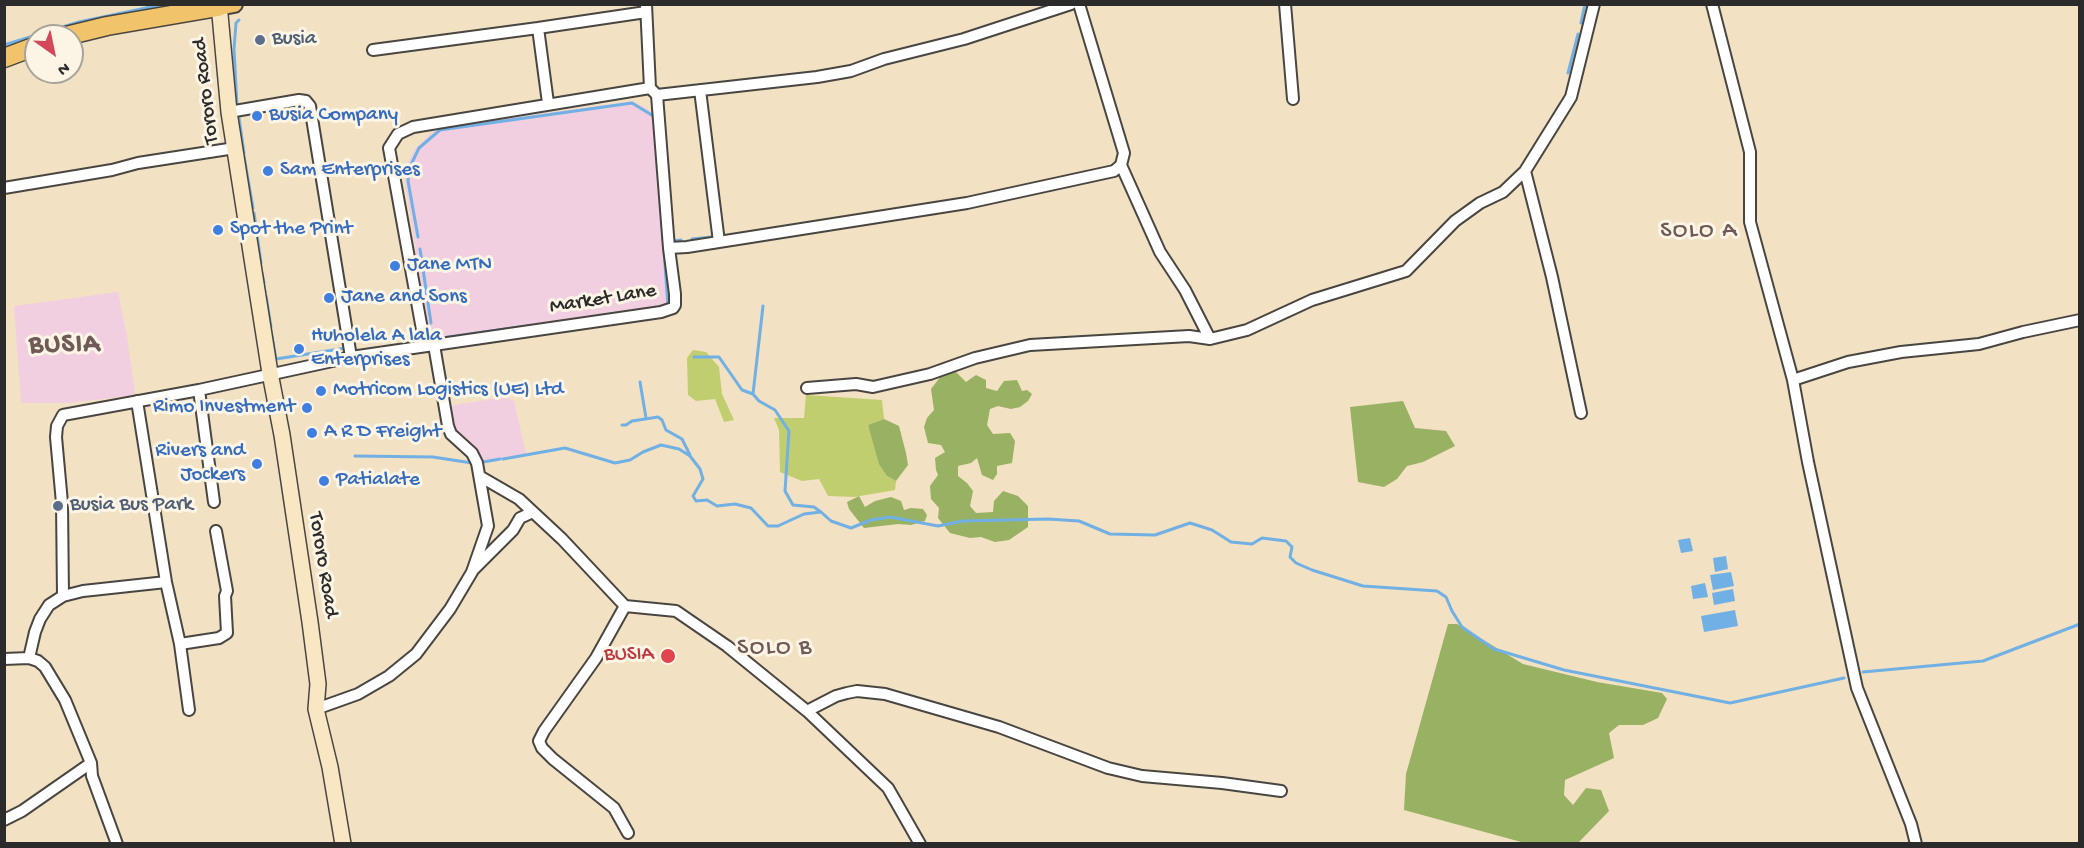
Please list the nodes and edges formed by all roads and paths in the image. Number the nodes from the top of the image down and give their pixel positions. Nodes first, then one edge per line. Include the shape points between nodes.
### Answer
1 (1071, 4) edge
2 (1079, 4) edge
3 (1285, 4) edge
4 (1594, 4) edge
5 (1712, 4) edge
6 (224, 5) edge
7 (646, 8) edge
8 (538, 28) junction
9 (84, 32) edge
10 (24, 50) edge
11 (373, 50) dead end
12 (4, 58) edge
13 (700, 90) junction
14 (653, 92) junction
15 (1293, 99) dead end
16 (548, 104) junction
17 (229, 112) junction
18 (235, 148) junction
19 (1121, 165) junction
20 (1525, 171) junction
21 (4, 188) edge
22 (719, 242) junction
23 (669, 248) junction
24 (2079, 320) edge
25 (1210, 339) junction
26 (430, 345) junction
27 (351, 357) junction
28 (270, 373) junction
29 (1793, 380) junction
30 (807, 388) dead end
31 (199, 390) junction
32 (137, 400) junction
33 (1581, 413) dead end
34 (481, 477) junction
35 (213, 501) dead end
36 (533, 512) junction
37 (216, 531) dead end
38 (472, 572) junction
39 (166, 582) junction
40 (63, 596) junction
41 (625, 606) junction
42 (180, 644) junction
43 (29, 658) junction
44 (4, 659) edge
45 (316, 709) junction
46 (189, 710) dead end
47 (807, 711) junction
48 (91, 763) junction
49 (1281, 791) dead end
50 (4, 820) edge
51 (628, 833) dead end
52 (117, 843) edge
53 (343, 843) edge
54 (920, 843) edge
55 (1916, 843) edge

1 - 13 street via 851,71
2 - 19 street via 1124,153
3 - 15 street
4 - 20 street via 1571,97
5 - 29 street via 1750,152 1750,222
6 - 9 highway
6 - 17 main road, Tororo Road
7 - 8 street
7 - 14 street, Market Lane
8 - 11 street
8 - 16 street
10 - 12 highway
13 - 14 street
13 - 22 street
14 - 16 street
14 - 23 street, Market Lane
16 - 26 street via 413,127 398,134 389,148
17 - 18 main road, Tororo Road
17 - 27 street via 299,100 310,106
18 - 21 street
18 - 28 main road, Tororo Road
19 - 22 street via 1109,173 967,203
19 - 25 street via 1160,252
20 - 25 street via 1503,192 1455,221 1406,271 1312,300 1247,330
20 - 33 street
22 - 23 street
23 - 26 street, Market Lane via 676,301 673,308
24 - 29 street via 1979,344 1859,360
25 - 30 street via 1190,336 1030,345 873,387 856,384
26 - 27 street, Market Lane
26 - 34 street via 451,434 472,453
27 - 28 street, Market Lane
28 - 31 street, Market Lane
28 - 45 main road, Tororo Road via 310,622 318,684
29 - 55 street via 1857,688
31 - 32 street, Market Lane
31 - 35 street
32 - 39 street
32 - 40 street, Market Lane via 63,415 57,426
34 - 36 street
34 - 38 street via 488,526
36 - 38 street via 520,518
36 - 41 street
37 - 42 street via 227,591 227,633 219,638
38 - 45 street via 450,609 403,666 358,694
39 - 40 street
39 - 42 street
40 - 43 street via 49,605 40,619
41 - 47 street via 676,611 727,646
41 - 51 street via 596,658 539,741 553,759 614,808
42 - 46 street
43 - 44 street
43 - 48 street via 45,667 53,679
45 - 53 main road, Tororo Road
47 - 49 street via 847,693 885,694 999,727 1108,768 1142,776
47 - 54 street via 888,788
48 - 50 street
48 - 52 street via 92,776

